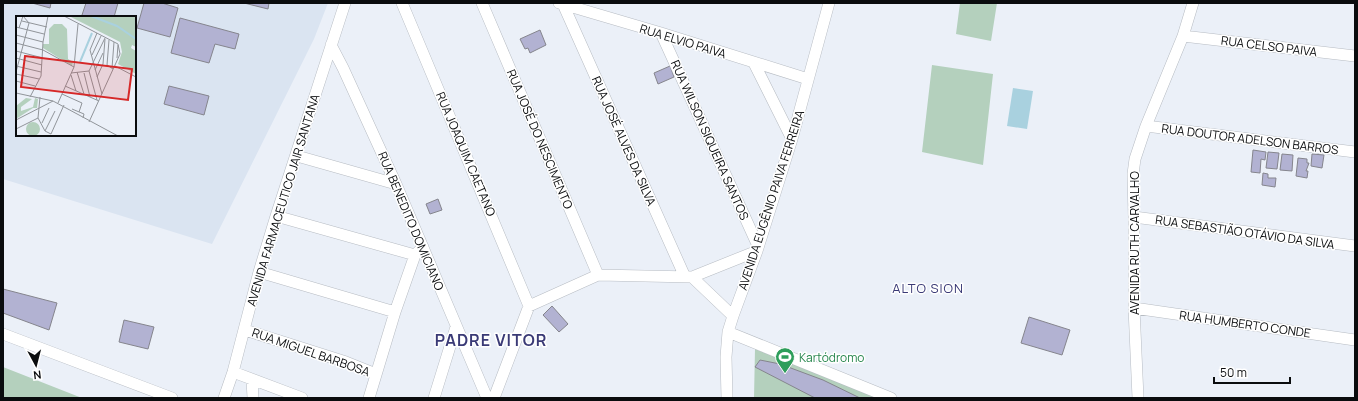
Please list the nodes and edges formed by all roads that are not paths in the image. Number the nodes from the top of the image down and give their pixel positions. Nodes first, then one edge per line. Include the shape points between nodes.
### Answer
1 (345, 3) edge
2 (402, 3) edge
3 (482, 3) edge
4 (829, 3) edge
5 (1193, 3) edge
6 (561, 4) edge
7 (661, 33) junction
8 (1183, 36) junction
9 (331, 45) junction
10 (1355, 56) edge
11 (754, 63) junction
12 (808, 79) junction
13 (1146, 126) junction
14 (792, 139) junction
15 (1355, 152) edge
16 (296, 156) junction
17 (396, 184) junction
18 (276, 216) junction
19 (1134, 217) junction
20 (1355, 246) edge
21 (757, 248) junction
22 (419, 251) junction
23 (259, 272) junction
24 (598, 276) junction
25 (688, 277) junction
26 (529, 306) junction
27 (1134, 308) junction
28 (395, 312) junction
29 (733, 316) junction
30 (456, 327) junction
31 (245, 330) junction
32 (728, 332) junction
33 (3, 334) edge
34 (1355, 340) edge
35 (233, 372) junction
36 (376, 374) junction
37 (252, 380) junction
38 (172, 398) edge
39 (224, 398) edge
40 (253, 398) edge
41 (302, 398) edge
42 (369, 398) edge
43 (434, 398) edge
44 (487, 398) edge
45 (494, 398) edge
46 (727, 398) edge
47 (891, 398) edge
48 (1138, 398) edge

1 - 9 street, AVENIDA FARMACEUTICO JAIR SANTANA
2 - 26 street, RUA JOAQUIM CAETANO
3 - 24 street, RUA JOSÉ DO NESCIMENTO
4 - 12 street, AVENIDA EUGÊNIO PAIVA FERREIRA
5 - 8 street, AVENIDA RUTH CARVALHO
6 - 7 street, RUA ELVIO PAIVA
6 - 25 street, RUA JOSÉ ALVES DA SILVA
7 - 11 street, RUA ELVIO PAIVA
7 - 21 street, RUA WILSON SIQUEIRA SANTOS
8 - 10 street, RUA CELSO PAIVA
8 - 13 street, AVENIDA RUTH CARVALHO
9 - 16 street, AVENIDA FARMACEUTICO JAIR SANTANA
9 - 17 street, RUA BENEDITO DOMICIANO
11 - 12 street, RUA ELVIO PAIVA
11 - 14 street
12 - 14 street, AVENIDA EUGÊNIO PAIVA FERREIRA
13 - 15 street, RUA DOUTOR ADELSON BARROS
13 - 19 street, AVENIDA RUTH CARVALHO via 1132,174
14 - 21 street, AVENIDA EUGÊNIO PAIVA FERREIRA
16 - 17 street
16 - 18 street, AVENIDA FARMACEUTICO JAIR SANTANA
17 - 22 street, RUA BENEDITO DOMICIANO
18 - 22 street
18 - 23 street, AVENIDA FARMACEUTICO JAIR SANTANA
19 - 20 street, RUA SEBASTIÃO OTÁVIO DA SILVA
19 - 27 street, AVENIDA RUTH CARVALHO
21 - 25 street
21 - 29 street, AVENIDA EUGÊNIO PAIVA FERREIRA
22 - 28 street
22 - 30 street, RUA BENEDITO DOMICIANO
23 - 28 street
23 - 31 street, AVENIDA FARMACEUTICO JAIR SANTANA
24 - 25 street
24 - 26 street
25 - 29 street
26 - 45 street
27 - 34 street, RUA HUMBERTO CONDE
27 - 48 street, AVENIDA RUTH CARVALHO
28 - 36 street
29 - 32 street, AVENIDA EUGÊNIO PAIVA FERREIRA
30 - 43 street
30 - 44 street, RUA BENEDITO DOMICIANO
31 - 35 street, AVENIDA FARMACEUTICO JAIR SANTANA
31 - 36 street, RUA MIGUEL BARBOSA
32 - 46 street, AVENIDA EUGÊNIO PAIVA FERREIRA
32 - 47 street
33 - 38 street
35 - 37 street
35 - 39 street, AVENIDA FARMACEUTICO JAIR SANTANA
36 - 42 street, RUA MIGUEL BARBOSA
37 - 40 street
37 - 41 street

